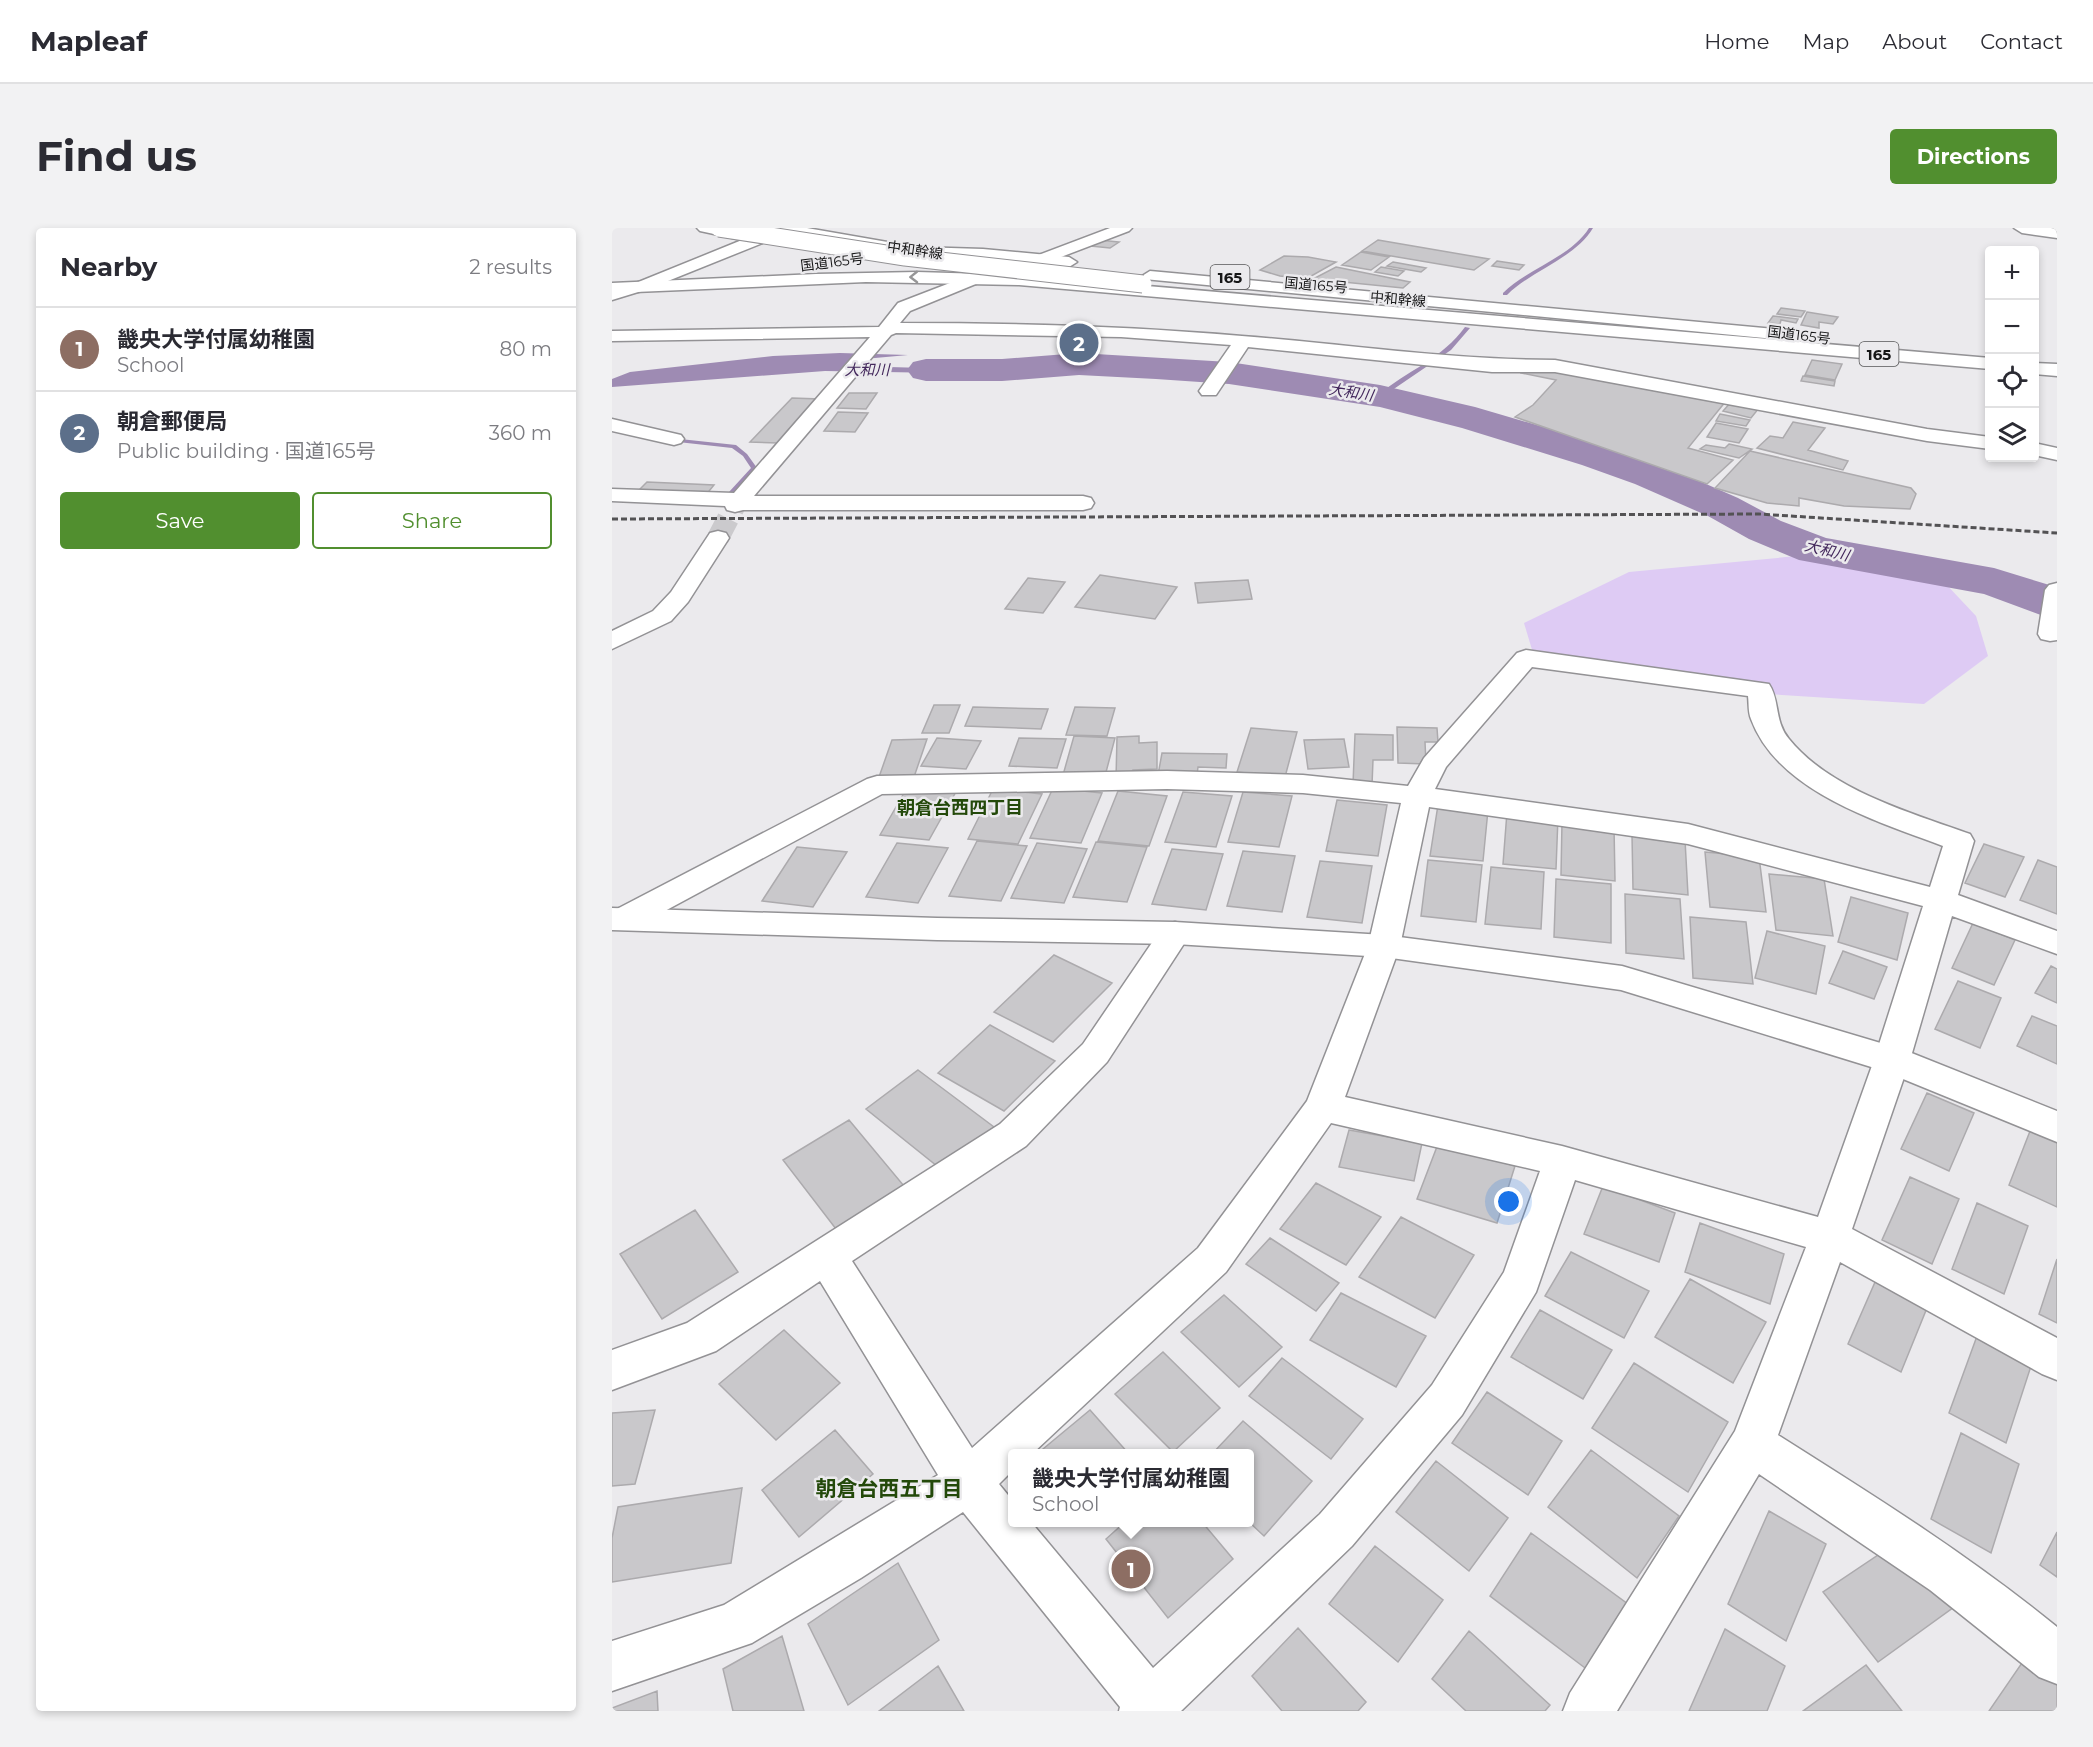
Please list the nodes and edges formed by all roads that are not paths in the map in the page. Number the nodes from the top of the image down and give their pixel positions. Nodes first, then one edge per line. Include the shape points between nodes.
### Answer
1 (705, 228) edge
2 (719, 228) edge
3 (782, 228) edge
4 (1124, 228) edge
5 (2022, 228) edge
6 (2057, 232) edge
7 (762, 233) edge
8 (916, 251) junction
9 (1039, 261) junction
10 (994, 271) dead end
11 (974, 278) junction
12 (1147, 280) junction
13 (642, 286) junction
14 (612, 288) edge
15 (612, 295) edge
16 (882, 332) junction
17 (612, 336) edge
18 (1818, 338) junction
19 (1244, 341) junction
20 (1768, 343) junction
21 (1985, 353) edge
22 (2039, 357) edge
23 (2057, 359) edge
24 (1985, 364) edge
25 (2039, 368) edge
26 (2057, 370) edge
27 (1209, 391) dead end
28 (612, 425) edge
29 (674, 439) dead end
30 (1985, 442) edge
31 (2039, 450) edge
32 (2057, 454) edge
33 (612, 495) edge
34 (736, 502) junction
35 (1083, 503) dead end
36 (718, 538) tunnel mouth
37 (2057, 591) edge
38 (2050, 634) dead end
39 (612, 641) edge
40 (1417, 796) junction
41 (1940, 900) junction
42 (619, 918) edge
43 (1175, 933) junction
44 (2057, 943) edge
45 (1384, 946) junction
46 (1892, 1060) junction
47 (1323, 1107) junction
48 (2057, 1127) edge
49 (1562, 1161) junction
50 (1830, 1238) junction
51 (827, 1257) junction
52 (2057, 1360) edge
53 (612, 1370) edge
54 (1752, 1444) junction
55 (968, 1482) junction
56 (2057, 1659) edge
57 (612, 1666) edge
58 (1150, 1709) edge
59 (1590, 1710) edge

1 - 7 main road, 中和幹線
2 - 12 main road, 中和幹線, bridge via 905,257
3 - 7 main road
3 - 8 main road
4 - 9 main road
5 - 6 main road
7 - 12 main road, 中和幹線
7 - 13 main road
8 - 9 main road, 国道165号 / 165 via 1006,255
8 - 13 main road, 国道165号 / 165
9 - 18 main road, 国道165号 / 165 via 1531,305
10 - 11 main road
11 -> 13 main road, 国道165号 / 165
11 - 16 main road via 904,307
11 - 20 main road, 国道165号 / 165
12 - 18 main road, 中和幹線
12 - 20 main road, 中和幹線
13 - 14 main road, 国道165号 / 165
13 - 15 main road
16 - 17 main road
16 - 19 main road via 895,328 982,328
16 - 34 main road
18 - 21 main road, 国道165号 / 165
19 - 27 main road
19 - 30 main road via 1492,366 1554,366 1755,405
20 - 24 main road, 国道165号 / 165
22 - 23 main road
25 - 26 main road
28 - 29 main road
31 - 32 main road
33 - 34 main road
34 - 35 main road
36 - 39 main road via 680,597 662,616
37 - 38 main road
40 - 41 main road via 1688,834
40 - 41 main road via 1434,764 1526,658 1760,690 1765,719 1782,749 1821,782 1859,802 1959,841
40 - 42 main road via 1303,784 1167,780 877,785
40 - 45 main road
41 - 44 main road
41 - 46 main road
42 - 43 main road
43 - 45 main road
43 - 51 main road via 1095,1053 1013,1135
45 - 46 main road via 1622,978
45 - 47 main road
46 - 48 main road
46 - 50 main road
47 - 49 main road
47 - 55 main road via 1212,1260
49 - 50 main road
49 - 58 main road via 1522,1279 1447,1400 1336,1530
50 - 52 main road
50 - 54 main road
51 - 53 main road via 701,1337
51 - 55 main road
54 - 56 main road via 1880,1526 2025,1631
54 - 59 main road
55 - 57 main road via 735,1626
55 - 58 main road

